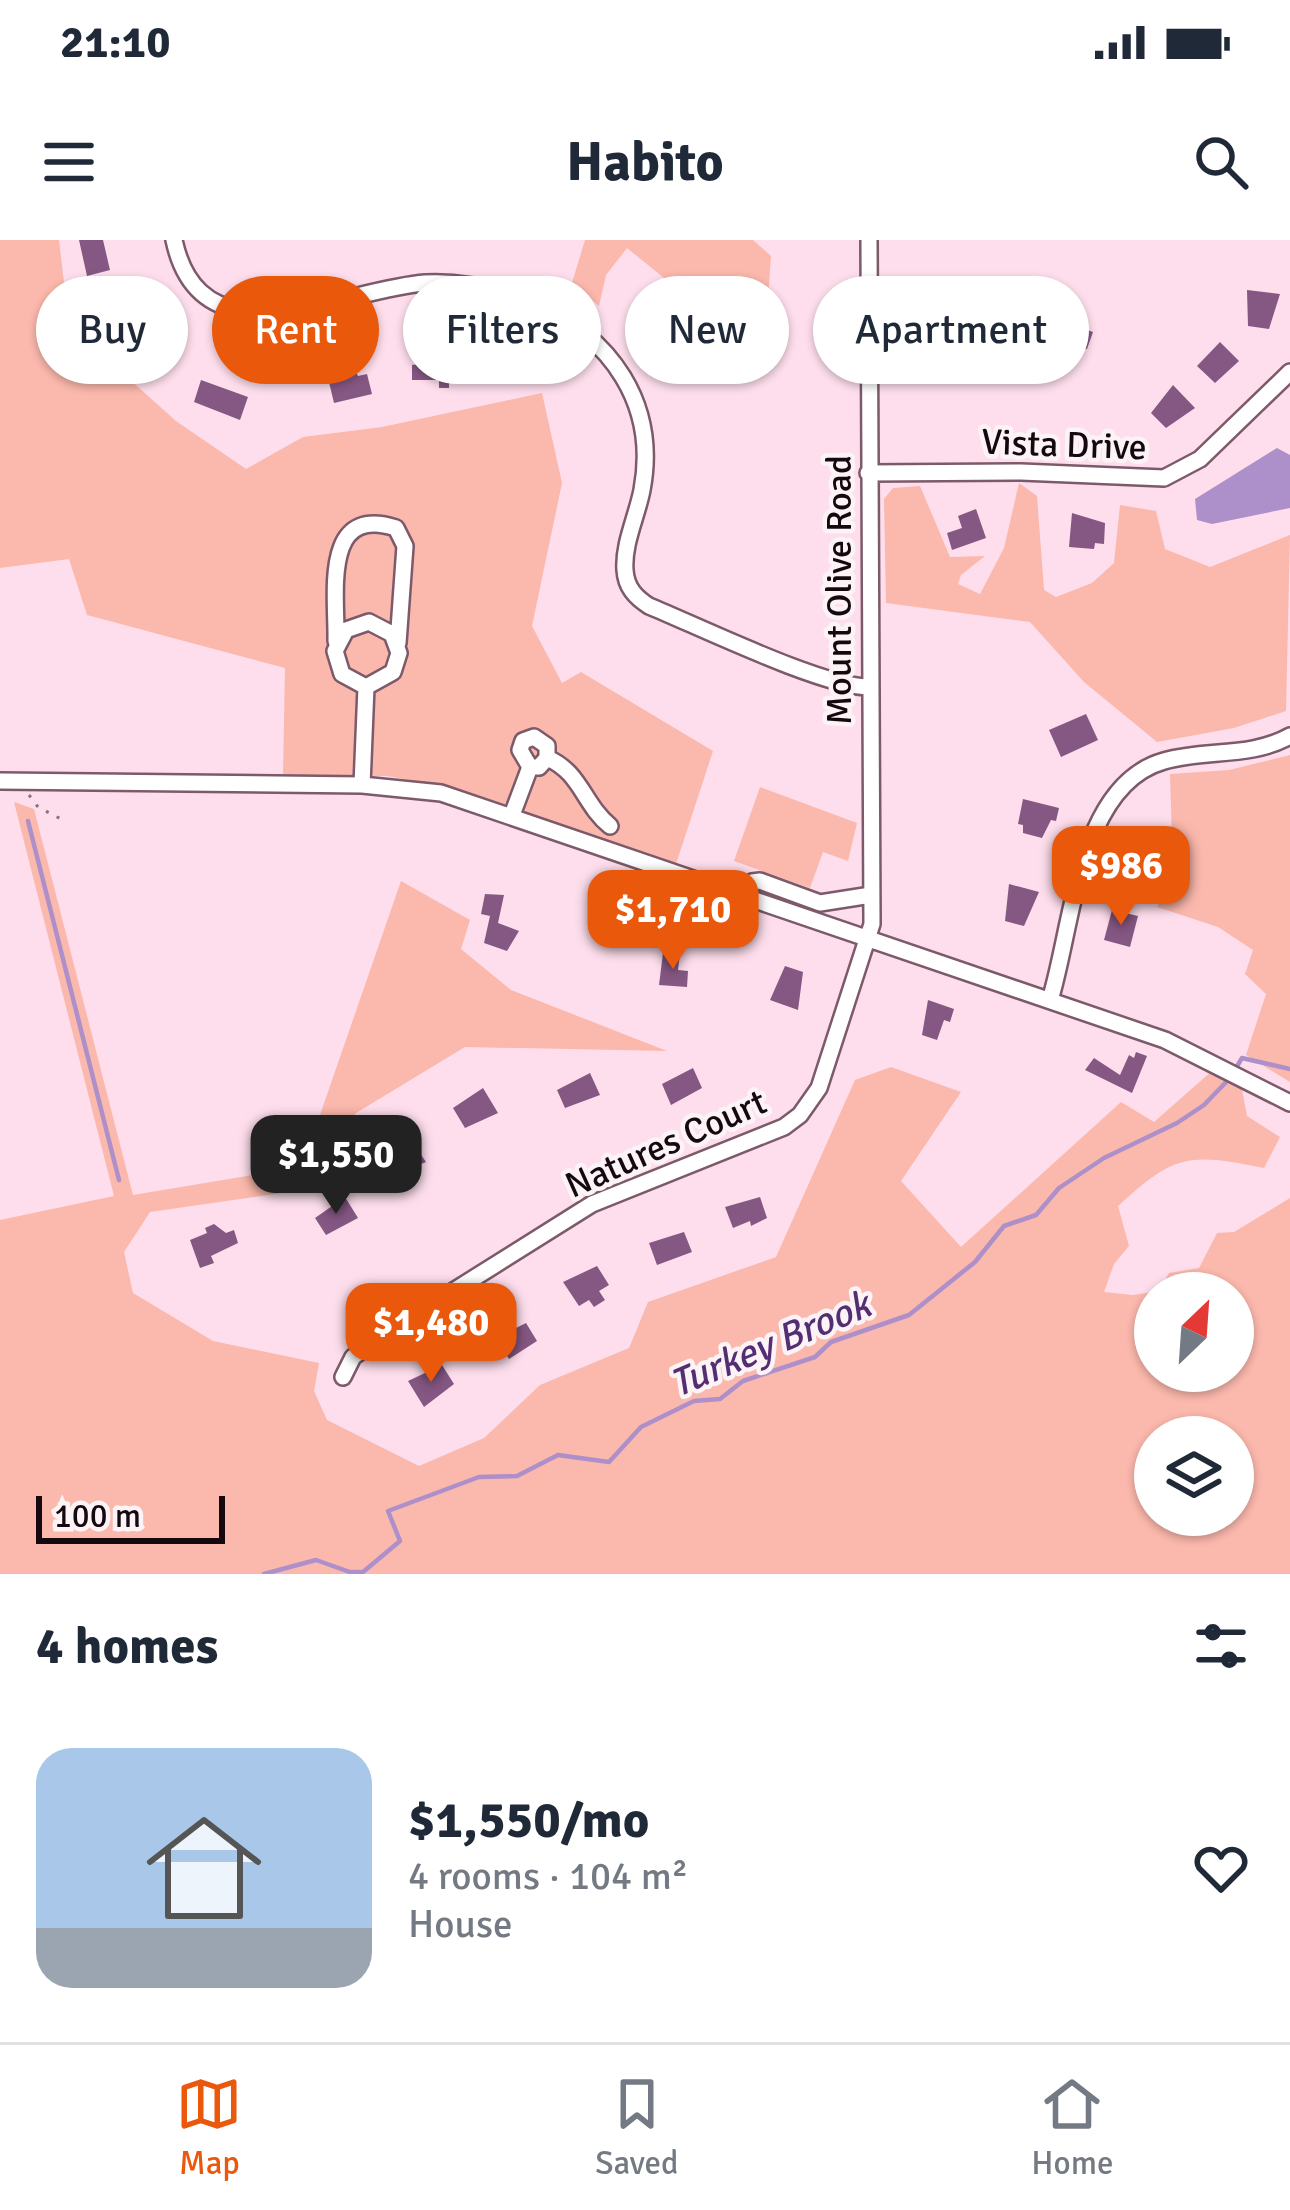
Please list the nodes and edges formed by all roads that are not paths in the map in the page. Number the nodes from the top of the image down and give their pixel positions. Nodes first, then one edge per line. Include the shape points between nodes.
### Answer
1 (174, 240) edge
2 (869, 240) edge
3 (1290, 373) edge
4 (868, 473) junction
5 (336, 642) junction
6 (398, 643) junction
7 (869, 686) junction
8 (366, 687) junction
9 (1290, 736) edge
10 (547, 758) junction
11 (530, 767) junction
12 (0, 781) edge
13 (362, 785) junction
14 (512, 815) junction
15 (610, 826) dead end
16 (744, 894) junction
17 (872, 895) junction
18 (870, 939) junction
19 (1050, 1000) junction
20 (1290, 1103) edge
21 (343, 1377) dead end

1 - 7 street via 196,286 244,314 441,283 520,299 584,332 616,364 643,421 647,462 624,565 634,594 770,655
2 - 4 street, Mount Olive Road
3 - 4 street, Vista Drive via 1200,459 1164,478
4 - 7 street, Mount Olive Road
5 - 6 street via 369,622
5 - 6 street via 340,543 353,528 373,525 396,528 405,546
5 - 8 street via 342,674
6 - 8 street via 393,672
7 - 17 street, Mount Olive Road
8 - 13 street
9 - 19 street via 1259,749 1166,760 1118,787 1096,821
10 - 11 street
10 - 11 street via 545,743 525,740 520,758
10 - 15 street via 573,772
11 - 14 street
12 - 13 street
13 - 14 street via 440,793
14 - 16 street
16 - 17 street via 760,881 820,903
16 - 18 street
17 - 18 street, Mount Olive Road
18 - 19 street
18 - 21 street, Natures Court via 819,1088 793,1121 592,1204 385,1334 353,1358
19 - 20 street via 1220,1065

